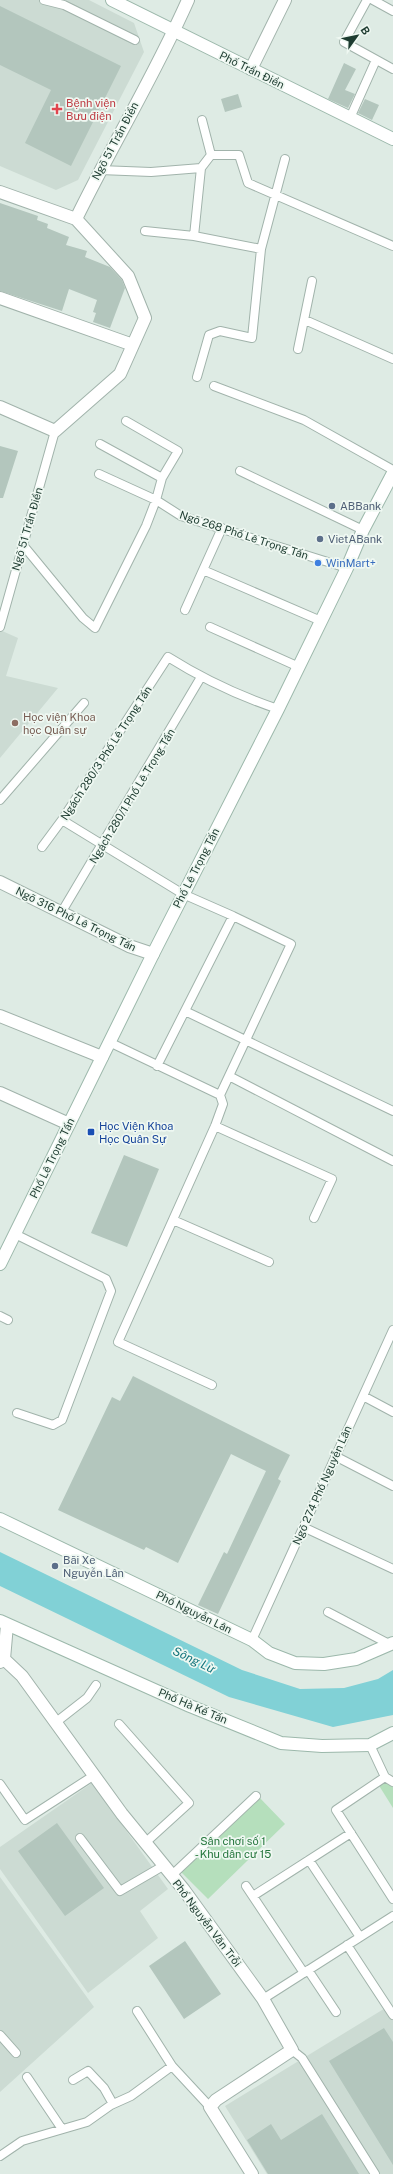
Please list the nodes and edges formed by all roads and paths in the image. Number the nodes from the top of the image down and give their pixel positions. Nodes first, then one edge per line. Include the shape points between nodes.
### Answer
1 (44, 0) edge
2 (112, 0) edge
3 (188, 0) edge
4 (285, 0) edge
5 (367, 0) edge
6 (373, 0) edge
7 (65, 2) edge
8 (393, 11) edge
9 (174, 31) junction
10 (135, 40) dead end
11 (376, 60) junction
12 (251, 69) junction
13 (393, 69) edge
14 (350, 118) junction
15 (202, 120) dead end
16 (393, 139) edge
17 (211, 155) junction
18 (285, 159) dead end
19 (201, 168) junction
20 (100, 170) junction
21 (0, 192) edge
22 (277, 195) junction
23 (76, 219) junction
24 (145, 231) dead end
25 (194, 236) junction
26 (393, 246) edge
27 (261, 249) junction
28 (312, 281) dead end
29 (0, 298) edge
30 (305, 320) junction
31 (133, 345) junction
32 (298, 349) dead end
33 (393, 360) edge
34 (197, 377) dead end
35 (214, 386) dead end
36 (0, 407) edge
37 (126, 422) dead end
38 (55, 431) junction
39 (100, 444) dead end
40 (393, 470) edge
41 (240, 471) dead end
42 (393, 473) edge
43 (99, 474) dead end
44 (162, 478) junction
45 (156, 500) junction
46 (222, 528) junction
47 (363, 530) junction
48 (23, 545) junction
49 (347, 568) junction
50 (203, 570) junction
51 (185, 610) dead end
52 (321, 621) junction
53 (0, 627) edge
54 (210, 627) dead end
55 (298, 667) junction
56 (201, 677) junction
57 (84, 703) dead end
58 (278, 709) junction
59 (0, 800) edge
60 (62, 820) junction
61 (103, 844) junction
62 (42, 847) dead end
63 (0, 882) edge
64 (183, 894) junction
65 (61, 913) junction
66 (234, 916) junction
67 (152, 954) junction
68 (185, 1011) junction
69 (0, 1016) edge
70 (245, 1041) junction
71 (109, 1042) junction
72 (102, 1057) junction
73 (157, 1066) junction
74 (229, 1076) junction
75 (0, 1093) edge
76 (220, 1095) junction
77 (393, 1111) edge
78 (69, 1124) junction
79 (215, 1126) junction
80 (393, 1161) edge
81 (314, 1218) dead end
82 (173, 1220) junction
83 (15, 1234) junction
84 (269, 1262) dead end
85 (0, 1264) edge
86 (0, 1316) edge
87 (8, 1320) dead end
88 (392, 1333) edge
89 (212, 1385) dead end
90 (363, 1396) junction
91 (393, 1412) edge
92 (17, 1413) dead end
93 (336, 1456) junction
94 (393, 1486) edge
95 (0, 1519) edge
96 (303, 1527) junction
97 (393, 1569) edge
98 (328, 1612) dead end
99 (3, 1623) edge
100 (252, 1640) junction
101 (392, 1644) edge
102 (2, 1661) edge
103 (96, 1685) dead end
104 (55, 1723) junction
105 (119, 1724) dead end
106 (393, 1733) edge
107 (370, 1745) junction
108 (93, 1776) junction
109 (385, 1777) junction
110 (393, 1782) edge
111 (0, 1784) edge
112 (256, 1796) dead end
113 (351, 1833) junction
114 (80, 1838) dead end
115 (145, 1843) junction
116 (309, 1860) junction
117 (163, 1866) junction
118 (171, 1876) junction
119 (246, 1886) dead end
120 (253, 1896) junction
121 (393, 1899) edge
122 (393, 1916) edge
123 (360, 1937) junction
124 (347, 1945) junction
125 (306, 1972) junction
126 (263, 1999) junction
127 (137, 2011) dead end
128 (336, 2012) dead end
129 (393, 2015) edge
130 (0, 2035) edge
131 (292, 2050) junction
132 (16, 2053) dead end
133 (172, 2066) junction
134 (27, 2077) dead end
135 (73, 2080) dead end
136 (114, 2104) junction
137 (210, 2107) junction
138 (62, 2129) junction
139 (0, 2156) edge
140 (252, 2174) edge
141 (375, 2174) edge

1 - 7 lane
2 - 9 street, Phố Trần Điền
3 - 9 street, Ngõ 51 Trần Điền
4 - 12 street
5 - 11 lane via 344,42
6 - 8 lane
7 - 10 lane
9 - 12 street, Phố Trần Điền
9 - 20 street, Ngõ 51 Trần Điền
11 - 13 lane
11 - 14 lane
12 - 14 street, Phố Trần Điền
14 - 16 street, Phố Trần Điền
15 - 17 lane
17 - 19 lane
17 - 22 lane via 239,155 248,183
18 - 22 lane
19 - 20 lane via 152,172
19 - 25 lane
20 - 23 street, Ngõ 51 Trần Điền
21 - 23 street
22 - 26 lane
22 - 27 lane
23 - 31 street via 128,276 146,318
24 - 25 lane
25 - 27 lane
27 - 34 lane via 252,338 220,331 209,335
28 - 30 lane
29 - 31 street
30 - 32 lane
30 - 33 lane
31 - 38 street via 120,374
35 - 40 lane via 304,420
36 - 38 street
37 - 44 lane via 178,451
38 - 48 lane, Ngõ 51 Trần Điền
39 - 44 lane
41 - 47 lane
42 - 47 street, Phố Lê Trọng Tấn
43 - 45 lane, Ngõ 268 Phố Lê Trọng Tấn
44 - 45 lane
45 - 46 lane, Ngõ 268 Phố Lê Trọng Tấn via 181,516
45 - 48 lane via 146,526 95,628
46 - 49 lane, Ngõ 268 Phố Lê Trọng Tấn
46 - 50 lane
47 - 49 street, Phố Lê Trọng Tấn
48 - 53 lane, Ngõ 51 Trần Điền
49 - 52 street, Phố Lê Trọng Tấn
50 - 51 lane
50 - 52 lane
52 - 55 street, Phố Lê Trọng Tấn
54 - 55 lane
55 - 58 street, Phố Lê Trọng Tấn
56 - 58 lane
56 - 60 lane, Ngách 280/3 Phố Lê Trọng Tấn via 168,657
56 - 61 lane, Ngách 280/1 Phố Lê Trọng Tấn
57 - 59 lane
58 - 64 street, Phố Lê Trọng Tấn
60 - 61 lane
60 - 62 lane, Ngách 280/3 Phố Lê Trọng Tấn
61 - 64 lane
61 - 65 lane, Ngách 280/1 Phố Lê Trọng Tấn
63 - 65 street, Ngõ 316 Phố Lê Trọng Tấn
64 - 66 lane
64 - 67 street, Phố Lê Trọng Tấn
65 - 67 street, Ngõ 316 Phố Lê Trọng Tấn via 129,946
66 - 68 lane
66 - 70 lane via 291,944
67 - 71 street, Phố Lê Trọng Tấn
68 - 70 lane
68 - 73 lane
69 - 72 street
70 - 74 lane
70 - 77 lane
71 - 72 street, Phố Lê Trọng Tấn
71 - 73 lane
72 - 78 street, Phố Lê Trọng Tấn
73 - 76 lane
74 - 76 lane
74 - 80 lane
75 - 78 street
76 - 79 lane via 223,1104
78 - 83 street, Phố Lê Trọng Tấn
79 - 81 lane via 332,1179
79 - 82 lane
82 - 84 lane
82 - 89 lane via 118,1342
83 - 85 street, Phố Lê Trọng Tấn
83 - 92 lane via 106,1279 111,1291 62,1420 53,1425
86 - 87 lane
88 - 90 lane, Ngõ 274 Phố Nguyễn Lân
90 - 91 lane
90 - 93 lane, Ngõ 274 Phố Nguyễn Lân
93 - 94 lane
93 - 96 lane, Ngõ 274 Phố Nguyễn Lân
95 - 100 street, Phố Nguyễn Lân via 53,1539
96 - 97 lane
96 - 100 lane, Ngõ 274 Phố Nguyễn Lân
98 - 101 lane
99 - 102 street, Phố Nguyễn Văn Trỗi
99 - 107 street, Phố Hà Kế Tấn via 190,1706 281,1743 322,1746
100 - 101 street, Phố Nguyễn Lân via 269,1653 295,1663 324,1664 356,1658
102 - 104 street, Phố Nguyễn Văn Trỗi via 22,1676
103 - 104 lane via 87,1698
104 - 108 street, Phố Nguyễn Văn Trỗi
105 - 115 lane via 189,1803
106 - 107 street, Phố Hà Kế Tấn
107 - 109 lane
108 - 111 lane via 25,1820
108 - 115 street, Phố Nguyễn Văn Trỗi
109 - 110 lane
109 - 113 lane via 336,1810
112 - 118 lane
113 - 116 lane
113 - 121 lane
114 - 117 lane via 120,1891
115 - 117 street, Phố Nguyễn Văn Trỗi
116 - 120 lane
116 - 123 lane
117 - 118 street, Phố Nguyễn Văn Trỗi
118 - 126 street, Phố Nguyễn Văn Trỗi via 184,1890
119 - 120 lane
120 - 125 lane
122 - 123 lane
123 - 124 lane
124 - 125 lane
124 - 129 lane
125 - 126 lane
125 - 128 lane
126 - 131 street, Phố Nguyễn Văn Trỗi
127 - 133 lane
130 - 132 lane
131 - 137 street via 216,2100
131 - 141 lane via 302,2058
133 - 136 lane via 131,2096
133 - 137 lane
134 - 138 lane
135 - 136 lane via 88,2071 104,2088
136 - 138 lane via 86,2122
137 - 140 street
138 - 139 lane via 22,2142

